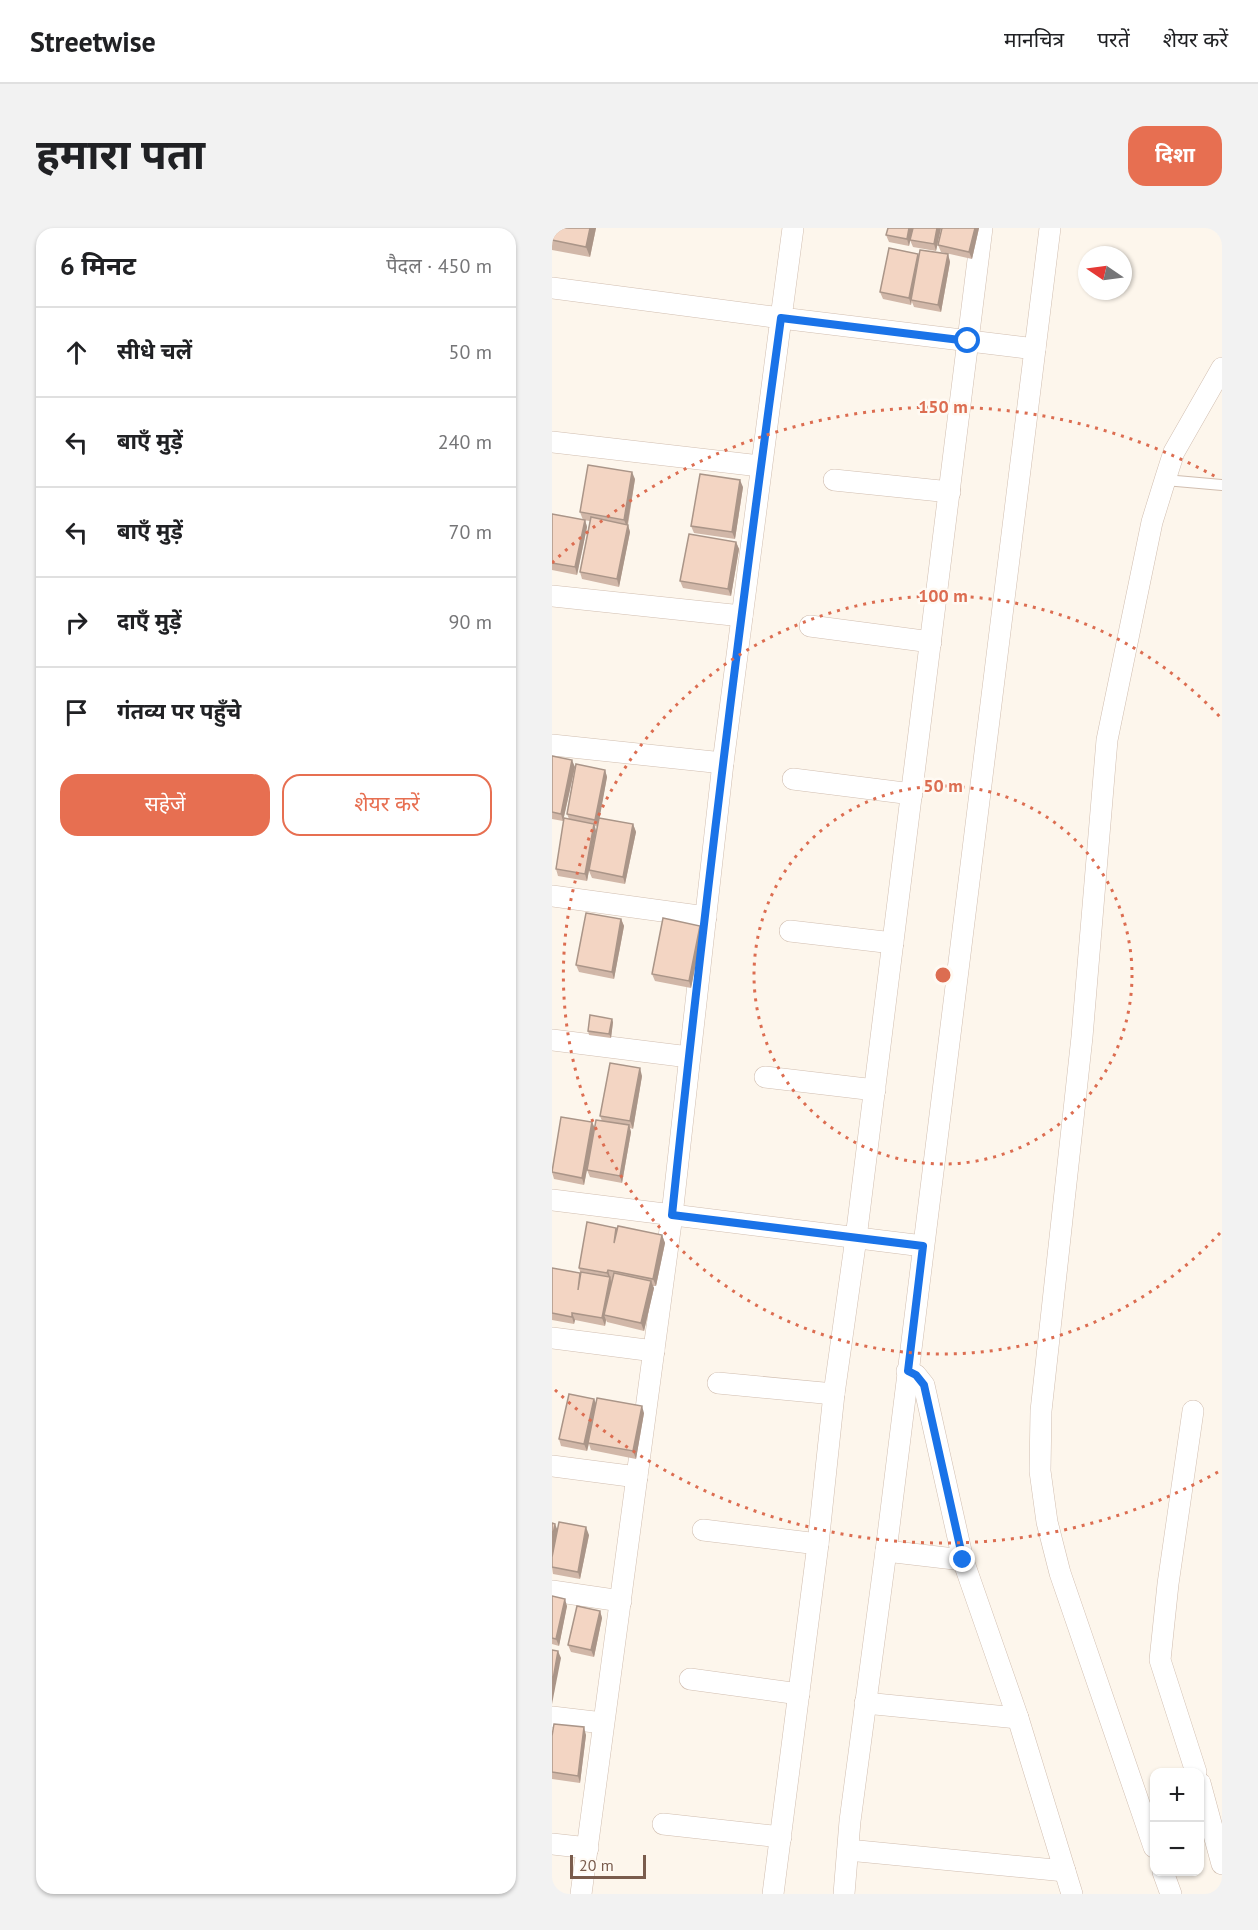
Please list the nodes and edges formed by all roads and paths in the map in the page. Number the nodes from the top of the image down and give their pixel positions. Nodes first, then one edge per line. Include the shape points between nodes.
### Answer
1 (793, 228) edge
2 (982, 228) edge
3 (1050, 228) edge
4 (552, 288) edge
5 (781, 318) junction
6 (968, 341) junction
7 (1035, 349) junction
8 (1222, 368) edge
9 (552, 442) edge
10 (760, 466) junction
11 (834, 480) dead end
12 (1164, 480) junction
13 (1222, 485) edge
14 (950, 492) junction
15 (552, 596) edge
16 (742, 616) junction
17 (810, 626) dead end
18 (931, 642) junction
19 (552, 745) edge
20 (723, 764) junction
21 (793, 779) dead end
22 (912, 794) junction
23 (552, 896) edge
24 (706, 917) junction
25 (790, 931) dead end
26 (893, 942) junction
27 (552, 1041) edge
28 (688, 1057) junction
29 (765, 1077) dead end
30 (875, 1090) junction
31 (552, 1200) edge
32 (672, 1215) junction
33 (856, 1238) junction
34 (923, 1246) junction
35 (552, 1338) edge
36 (654, 1351) junction
37 (908, 1371) junction
38 (718, 1383) dead end
39 (834, 1394) junction
40 (1193, 1411) dead end
41 (552, 1466) edge
42 (637, 1477) junction
43 (703, 1530) dead end
44 (818, 1544) junction
45 (886, 1551) junction
46 (963, 1560) junction
47 (552, 1591) edge
48 (621, 1600) junction
49 (690, 1679) dead end
50 (799, 1694) junction
51 (865, 1703) junction
52 (552, 1717) edge
53 (1018, 1718) junction
54 (603, 1723) junction
55 (1194, 1768) edge
56 (1204, 1791) edge
57 (1214, 1810) edge
58 (663, 1824) dead end
59 (1150, 1833) edge
60 (782, 1837) junction
61 (552, 1844) edge
62 (588, 1848) junction
63 (848, 1851) junction
64 (1222, 1864) edge
65 (1065, 1871) junction
66 (1164, 1876) edge
67 (581, 1894) edge
68 (773, 1894) edge
69 (844, 1894) edge
70 (1072, 1894) edge
71 (1171, 1894) edge

1 - 5 street
2 - 6 street
3 - 7 street
4 - 5 street
5 - 6 street
5 - 10 street
6 - 7 street
6 - 14 street
7 - 34 street
8 - 12 street via 1174,452
9 - 10 street
10 - 16 street
11 - 14 street
12 - 13 lane
12 - 59 street via 1107,740 1082,1037 1041,1411 1040,1471 1060,1573
14 - 18 street
15 - 16 street
16 - 20 street
17 - 18 street
18 - 22 street
19 - 20 street
20 - 24 street
21 - 22 street
22 - 26 street
23 - 24 street
24 - 28 street
25 - 26 street
26 - 30 street
27 - 28 street
28 - 32 street
29 - 30 street
30 - 33 street
31 - 32 street
32 - 33 street
32 - 36 street
33 - 34 street
33 - 39 street
34 - 37 street
35 - 36 street
36 - 42 street
37 - 45 street
37 - 46 street via 924,1385
38 - 39 street
39 - 44 street
40 - 55 street via 1160,1660
41 - 42 street
42 - 48 street
43 - 44 street
44 - 50 street
45 - 46 street
45 - 51 street
46 - 53 street
47 - 48 street
48 - 54 street
49 - 50 street
50 - 60 street
51 - 53 street
51 - 63 street
52 - 54 street
53 - 65 street
54 - 62 street
56 - 57 street
57 - 64 street
58 - 60 street
60 - 68 street
61 - 62 street
62 - 67 street
63 - 65 street
63 - 69 street
65 - 70 street
66 - 71 street

